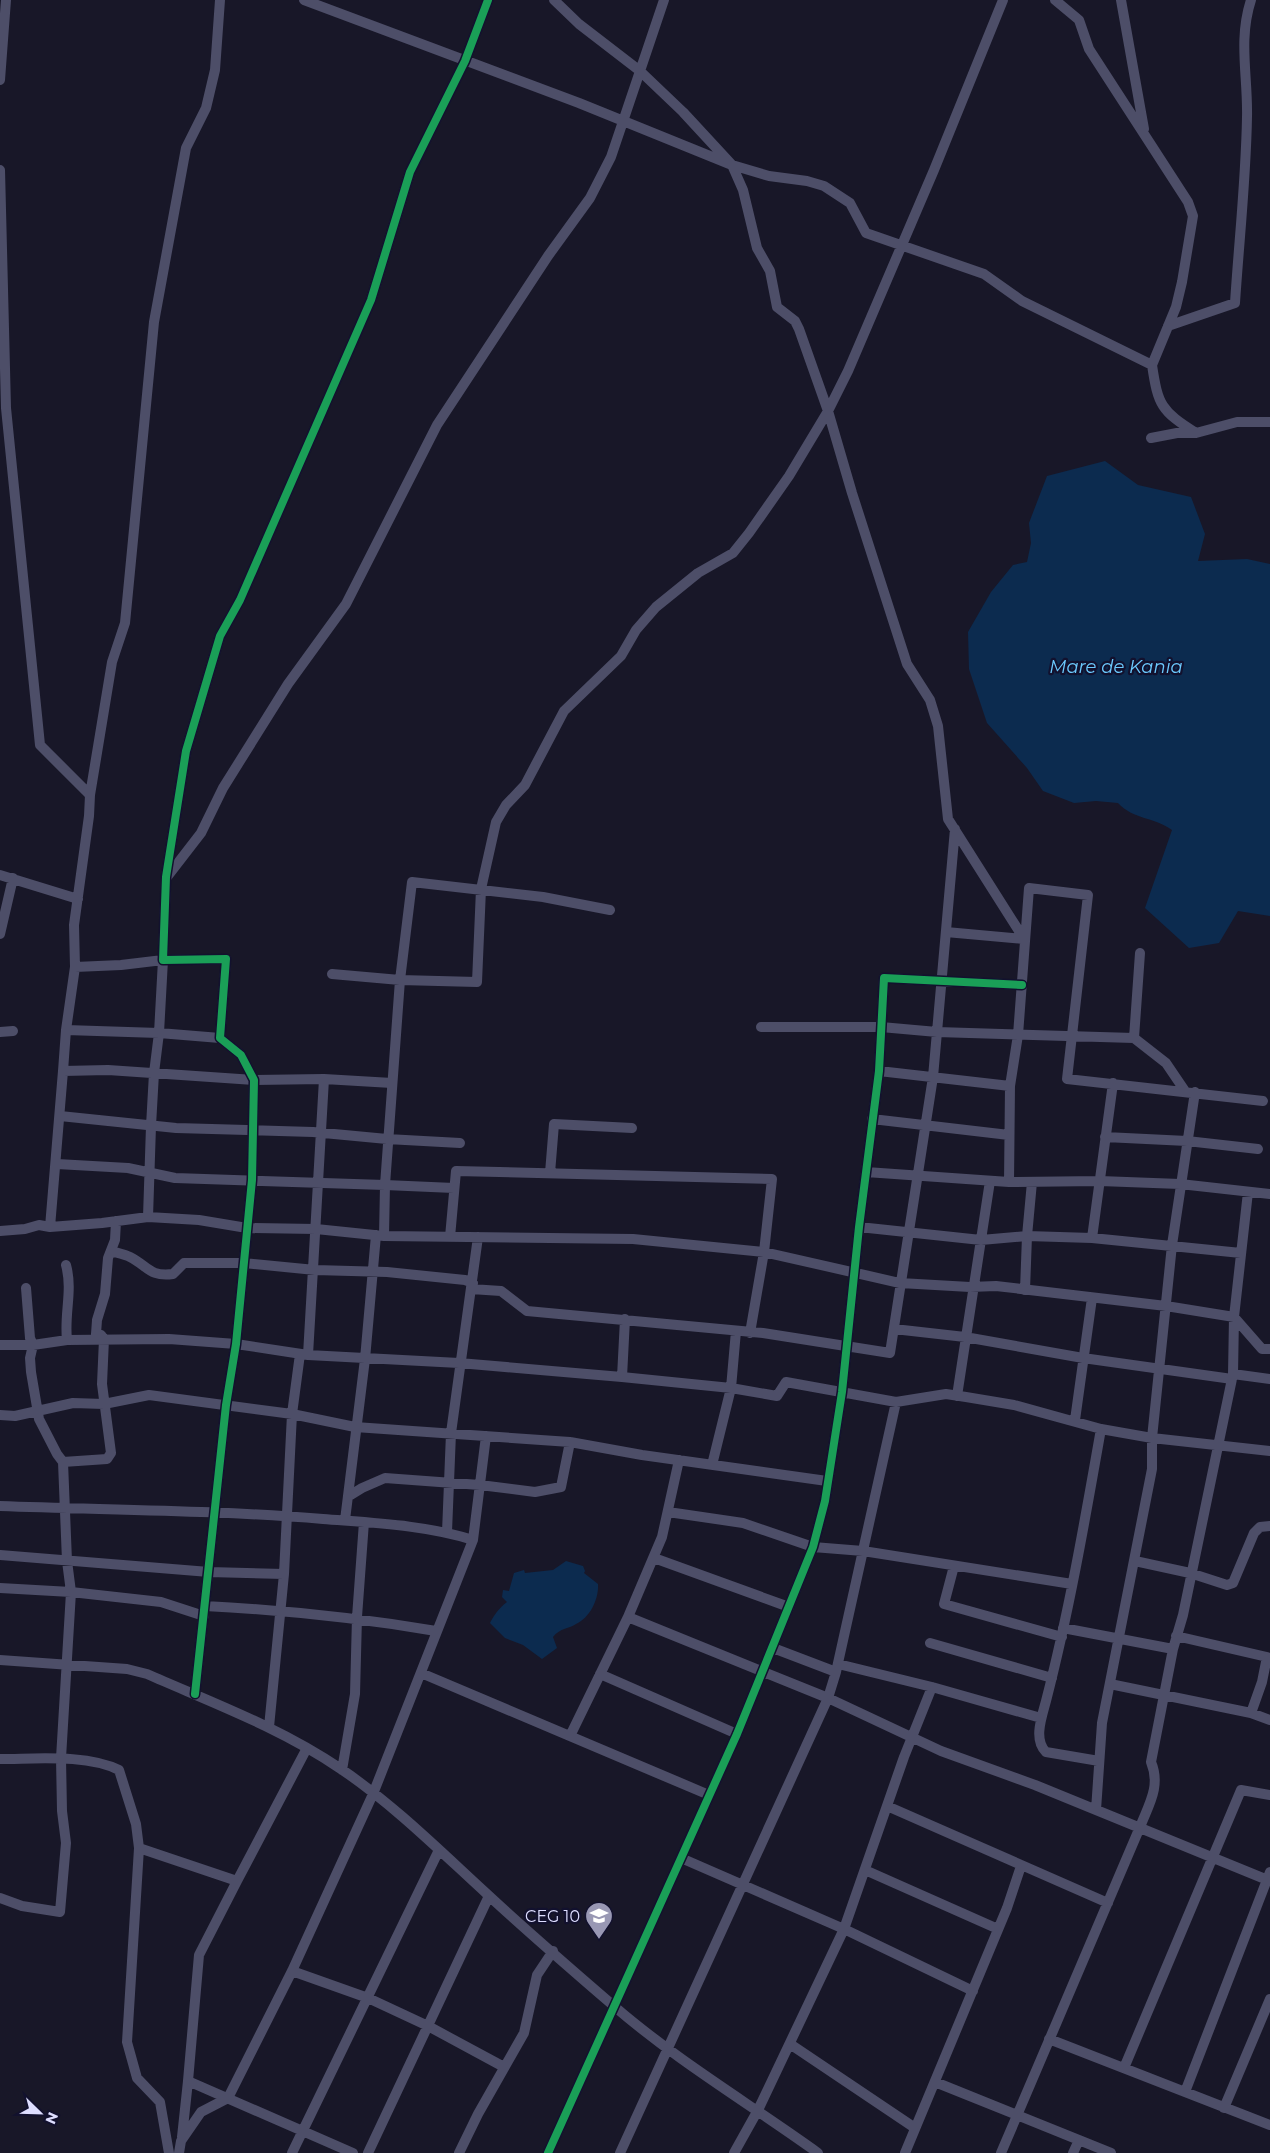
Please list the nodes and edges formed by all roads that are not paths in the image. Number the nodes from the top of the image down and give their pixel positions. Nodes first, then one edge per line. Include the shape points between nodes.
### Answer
1 (6, 0) edge
2 (220, 0) edge
3 (304, 0) edge
4 (488, 0) edge
5 (554, 0) edge
6 (664, 0) edge
7 (1003, 0) edge
8 (1121, 0) edge
9 (1251, 0) edge
10 (1056, 1) edge
11 (465, 61) junction
12 (640, 71) junction
13 (0, 80) edge
14 (624, 121) junction
15 (1145, 135) junction
16 (732, 165) junction
17 (0, 170) edge
18 (901, 246) junction
19 (1168, 326) junction
20 (1152, 365) junction
21 (828, 411) junction
22 (1270, 422) edge
23 (1196, 433) junction
24 (1151, 438) dead end
25 (90, 795) junction
26 (954, 829) junction
27 (0, 874) edge
28 (13, 878) junction
29 (166, 878) junction
30 (482, 889) junction
31 (78, 899) junction
32 (610, 910) dead end
33 (946, 932) junction
34 (0, 934) edge
35 (1024, 939) junction
36 (1140, 953) dead end
37 (163, 960) junction
38 (75, 967) junction
39 (332, 974) dead end
40 (400, 980) junction
41 (941, 983) junction
42 (1022, 985) junction
43 (761, 1027) dead end
44 (881, 1027) junction
45 (66, 1030) junction
46 (13, 1031) dead end
47 (0, 1032) edge
48 (937, 1032) junction
49 (159, 1033) junction
50 (1018, 1035) junction
51 (1071, 1036) junction
52 (220, 1038) junction
53 (1134, 1038) junction
54 (63, 1071) junction
55 (879, 1071) junction
56 (154, 1073) junction
57 (933, 1078) junction
58 (324, 1079) junction
59 (254, 1080) junction
60 (392, 1082) junction
61 (1113, 1083) junction
62 (1010, 1086) junction
63 (1190, 1092) junction
64 (1263, 1101) dead end
65 (60, 1116) junction
66 (872, 1120) junction
67 (150, 1126) junction
68 (925, 1126) junction
69 (632, 1128) dead end
70 (252, 1129) junction
71 (321, 1132) junction
72 (1009, 1135) junction
73 (1105, 1137) junction
74 (387, 1139) junction
75 (1187, 1141) junction
76 (460, 1143) dead end
77 (1258, 1149) dead end
78 (57, 1164) junction
79 (149, 1171) junction
80 (866, 1172) junction
81 (550, 1173) junction
82 (917, 1174) junction
83 (252, 1180) junction
84 (990, 1181) junction
85 (1100, 1181) junction
86 (318, 1182) junction
87 (1010, 1182) junction
88 (1032, 1182) junction
89 (1180, 1184) junction
90 (385, 1185) junction
91 (454, 1188) junction
92 (1248, 1192) junction
93 (1270, 1194) edge
94 (148, 1217) junction
95 (116, 1221) junction
96 (50, 1227) junction
97 (859, 1227) junction
98 (247, 1228) junction
99 (316, 1229) junction
100 (0, 1231) edge
101 (908, 1233) junction
102 (380, 1236) junction
103 (1027, 1236) junction
104 (450, 1237) junction
105 (478, 1237) junction
106 (1092, 1238) junction
107 (981, 1240) junction
108 (1172, 1245) junction
109 (111, 1251) junction
110 (764, 1252) junction
111 (1241, 1253) junction
112 (244, 1263) junction
113 (66, 1265) dead end
114 (314, 1270) junction
115 (371, 1272) junction
116 (854, 1272) junction
117 (900, 1283) junction
118 (472, 1286) junction
119 (974, 1286) junction
120 (26, 1288) dead end
121 (1024, 1290) junction
122 (1092, 1298) junction
123 (1166, 1306) junction
124 (1234, 1316) junction
125 (625, 1319) junction
126 (894, 1329) junction
127 (736, 1331) junction
128 (750, 1333) junction
129 (965, 1337) junction
130 (104, 1339) junction
131 (67, 1340) junction
132 (236, 1344) junction
133 (0, 1345) edge
134 (33, 1345) junction
135 (846, 1348) junction
136 (1270, 1349) edge
137 (304, 1355) junction
138 (1083, 1358) junction
139 (365, 1359) junction
140 (459, 1363) junction
141 (1159, 1369) junction
142 (1233, 1376) junction
143 (622, 1377) junction
144 (1270, 1379) edge
145 (731, 1388) junction
146 (842, 1392) junction
147 (957, 1396) junction
148 (896, 1402) junction
149 (104, 1404) junction
150 (226, 1404) junction
151 (37, 1411) junction
152 (292, 1414) junction
153 (0, 1415) edge
154 (1075, 1420) junction
155 (355, 1427) junction
156 (1101, 1429) junction
157 (451, 1433) junction
158 (486, 1436) junction
159 (1152, 1438) junction
160 (570, 1442) junction
161 (1217, 1444) junction
162 (1270, 1451) edge
163 (679, 1460) junction
164 (63, 1462) junction
165 (712, 1465) junction
166 (827, 1481) junction
167 (450, 1483) junction
168 (480, 1485) junction
169 (349, 1496) junction
170 (0, 1506) edge
171 (65, 1508) junction
172 (215, 1510) junction
173 (668, 1512) junction
174 (288, 1516) junction
175 (345, 1520) junction
176 (364, 1522) junction
177 (1270, 1526) edge
178 (446, 1532) junction
179 (473, 1540) junction
180 (813, 1547) junction
181 (863, 1551) junction
182 (0, 1555) edge
183 (654, 1558) junction
184 (67, 1560) junction
185 (1135, 1561) junction
186 (954, 1566) junction
187 (209, 1572) junction
188 (1190, 1573) junction
189 (284, 1574) junction
190 (1072, 1584) junction
191 (0, 1588) edge
192 (71, 1592) junction
193 (789, 1607) junction
194 (281, 1610) junction
195 (205, 1611) junction
196 (628, 1617) junction
197 (357, 1618) junction
198 (436, 1631) junction
199 (1062, 1632) junction
200 (1176, 1636) junction
201 (1119, 1639) junction
202 (930, 1643) dead end
203 (774, 1648) junction
204 (1173, 1649) junction
205 (0, 1660) edge
206 (66, 1664) junction
207 (837, 1668) junction
208 (763, 1671) junction
209 (421, 1673) junction
210 (600, 1674) junction
211 (1052, 1678) junction
212 (1110, 1684) junction
213 (1266, 1684) edge
214 (932, 1687) junction
215 (195, 1694) junction
216 (1165, 1695) junction
217 (828, 1698) junction
218 (1251, 1714) junction
219 (1041, 1718) junction
220 (1270, 1720) edge
221 (269, 1728) junction
222 (737, 1734) junction
223 (570, 1736) junction
224 (914, 1737) junction
225 (307, 1748) junction
226 (61, 1758) junction
227 (0, 1759) edge
228 (1099, 1762) junction
229 (342, 1770) junction
230 (373, 1794) junction
231 (709, 1795) junction
232 (1270, 1795) edge
233 (887, 1806) junction
234 (1096, 1810) junction
235 (1140, 1827) junction
236 (139, 1848) junction
237 (439, 1850) junction
238 (1213, 1857) junction
239 (681, 1858) junction
240 (1021, 1866) junction
241 (865, 1870) junction
242 (1269, 1878) edge
243 (237, 1881) junction
244 (742, 1885) junction
245 (489, 1896) junction
246 (0, 1898) edge
247 (1108, 1903) junction
248 (844, 1929) junction
249 (998, 1929) junction
250 (553, 1951) junction
251 (292, 1971) junction
252 (973, 1990) junction
253 (368, 1998) junction
254 (1270, 1999) edge
255 (615, 2006) junction
256 (428, 2026) junction
257 (1050, 2039) junction
258 (790, 2044) junction
259 (666, 2050) junction
260 (504, 2067) junction
261 (1124, 2068) junction
262 (188, 2081) junction
263 (935, 2082) junction
264 (1185, 2092) junction
265 (228, 2098) junction
266 (1224, 2108) junction
267 (758, 2110) junction
268 (1017, 2115) junction
269 (1270, 2126) edge
270 (915, 2128) junction
271 (304, 2130) junction
272 (1079, 2140) junction
273 (181, 2141) junction
274 (169, 2153) edge
275 (180, 2153) edge
276 (292, 2153) edge
277 (353, 2153) edge
278 (368, 2153) edge
279 (459, 2153) edge
280 (548, 2153) edge
281 (620, 2153) edge
282 (734, 2153) edge
283 (818, 2153) edge
284 (905, 2153) edge
285 (1001, 2153) edge
286 (1073, 2153) edge
287 (1112, 2153) edge

1 - 13 street
2 - 25 street via 215,70 206,108 186,148 154,322 124,623 112,662
3 - 11 street
4 - 11 street
5 - 12 street via 579,24
6 - 12 street
7 - 18 street
8 - 15 street
9 - 19 street via 1245,17 1242,54 1247,116 1235,303
10 - 15 street via 1079,20 1089,48
11 - 14 street
11 - 29 street via 410,172 371,300 240,600 220,636 186,751
12 - 14 street
12 - 16 street
14 - 16 street
14 - 29 street via 611,158 590,198 437,425 346,604 288,684 222,788 201,833
15 - 19 street via 1188,202 1193,216 1182,282
16 - 18 street via 824,186 850,203 866,233
16 - 21 street via 743,190 757,248 770,271 777,307 795,321 799,329
17 - 25 street via 6,408 40,745
18 - 20 street via 984,274 1022,302
18 - 21 street
19 - 20 street
20 - 23 street via 1161,405 1172,418
21 - 26 street via 907,664 930,700 938,726 948,818
21 - 30 street via 750,533 733,552 698,573 656,608 636,630 622,656 564,711 525,785 506,805 496,822
22 - 23 street via 1237,422
23 - 24 street
25 - 31 street
26 - 33 street
26 - 35 street
27 - 28 street
28 - 31 street
28 - 34 street
29 - 37 street
30 - 32 street
30 - 40 street via 412,882
30 - 40 street via 477,982
31 - 38 street via 74,925
33 - 35 street
33 - 41 street
35 - 42 street
35 - 51 street via 1029,888 1088,895
36 - 53 street
37 - 38 street
37 - 49 street
37 - 52 street via 226,959
38 - 45 street
39 - 40 street
40 - 60 street
41 - 42 street
41 - 44 street via 884,978
41 - 48 street
42 - 50 street
43 - 44 street
44 - 48 street
44 - 55 street
45 - 49 street
45 - 54 street
46 - 47 street
48 - 50 street
48 - 57 street
49 - 52 street
49 - 56 street
50 - 51 street
50 - 62 street
51 - 53 street
51 - 61 street via 1068,1079
52 - 59 street via 241,1056
53 - 63 street via 1166,1063
54 - 56 street
54 - 65 street
55 - 57 street
55 - 66 street
56 - 59 street
56 - 67 street
57 - 62 street
57 - 68 street
58 - 59 street
58 - 60 street
58 - 71 street
59 - 70 street
60 - 74 street
61 - 63 street
61 - 73 street
62 - 72 street
63 - 64 street
63 - 75 street
65 - 67 street
65 - 78 street
66 - 68 street
66 - 80 street
67 - 70 street
67 - 79 street
68 - 72 street
68 - 82 street
69 - 81 street via 554,1124
70 - 71 street
70 - 83 street
71 - 74 street
71 - 86 street
72 - 87 street
73 - 75 street
73 - 85 street
74 - 76 street
74 - 90 street
75 - 77 street
75 - 89 street
78 - 79 street
78 - 96 street
79 - 83 street via 175,1178
79 - 94 street
80 - 82 street
80 - 97 street
81 - 91 street via 456,1171
81 - 110 street via 772,1179
82 - 84 street
82 - 101 street
83 - 86 street
83 - 98 street
84 - 87 street
84 - 107 street
85 - 88 street
85 - 89 street
85 - 106 street
86 - 90 street
86 - 99 street
87 - 88 street
88 - 103 street
89 - 92 street
89 - 108 street
90 - 91 street
90 - 102 street
91 - 104 street
92 - 93 street
92 - 111 street
94 - 95 street
94 - 98 street via 199,1220
95 - 96 street
95 - 109 street
96 - 100 street via 39,1225
97 - 101 street
97 - 116 street
98 - 99 street
98 - 112 street
99 - 102 street
99 - 114 street
101 - 107 street
101 - 117 street
102 - 104 street
102 - 115 street
103 - 106 street
103 - 107 street
103 - 121 street
104 - 105 street
105 - 110 street via 633,1239
105 - 118 street
106 - 108 street
107 - 119 street
108 - 111 street
108 - 123 street
109 - 112 street via 130,1256 156,1274 173,1274 184,1263
109 - 130 street via 105,1294 95,1328 96,1334
110 - 116 street
110 - 128 street
111 - 124 street
112 - 114 street
112 - 132 street
113 - 131 street via 70,1288 65,1315
114 - 115 street
114 - 137 street
115 - 118 street via 450,1278
115 - 139 street
116 - 117 street
116 - 135 street
117 - 119 street
117 - 126 street
118 - 125 street via 501,1291 527,1311
118 - 140 street
119 - 121 street
119 - 129 street
120 - 134 street
121 - 122 street
122 - 123 street
122 - 138 street
123 - 124 street
123 - 141 street
124 - 136 street via 1262,1349
124 - 142 street
125 - 127 street
125 - 143 street
126 - 129 street
126 - 135 street via 890,1353
127 - 128 street
127 - 145 street
128 - 135 street
129 - 138 street
129 - 147 street
130 - 131 street
130 - 132 street via 169,1338
130 - 149 street
131 - 134 street
132 - 137 street
132 - 150 street
133 - 134 street
134 - 151 street via 30,1365
135 - 146 street
137 - 139 street
137 - 152 street
138 - 141 street
138 - 154 street
139 - 140 street
139 - 155 street
140 - 143 street
140 - 157 street
141 - 142 street
141 - 159 street
142 - 144 street
142 - 161 street
143 - 145 street
145 - 146 street via 777,1396 786,1382
145 - 165 street
146 - 148 street
146 - 166 street
147 - 148 street via 946,1394
147 - 154 street via 1014,1405
148 - 181 street
149 - 150 street via 148,1395
149 - 151 street via 72,1403
149 - 164 street via 109,1458
150 - 152 street
150 - 172 street
151 - 153 street via 15,1416
151 - 164 street
152 - 155 street
152 - 174 street
154 - 156 street
155 - 157 street
155 - 169 street
156 - 159 street
156 - 190 street
157 - 158 street
157 - 167 street
158 - 160 street
158 - 168 street
159 - 161 street
159 - 185 street via 1152,1470
160 - 163 street
160 - 168 street via 561,1487 535,1492
161 - 162 street
161 - 188 street
163 - 165 street
163 - 173 street
164 - 171 street
165 - 166 street
166 - 180 street
167 - 168 street
167 - 169 street via 385,1478
167 - 178 street
168 - 179 street
169 - 175 street
170 - 171 street
171 - 172 street
171 - 184 street
172 - 174 street
172 - 187 street
173 - 180 street via 742,1523
173 - 183 street
174 - 175 street
174 - 189 street
175 - 176 street
176 - 178 street
176 - 197 street
177 - 188 street via 1260,1527 1254,1533 1233,1583 1227,1585
178 - 179 street
179 - 198 street
180 - 181 street
180 - 193 street
181 - 186 street
181 - 207 street
182 - 184 street
183 - 193 street
183 - 196 street
184 - 187 street
184 - 192 street
185 - 188 street
185 - 201 street
186 - 190 street
186 - 199 street via 944,1604
187 - 189 street
187 - 195 street
188 - 200 street
189 - 194 street
190 - 199 street
191 - 192 street
192 - 195 street via 161,1602
192 - 206 street
193 - 203 street
194 - 195 street
194 - 197 street
194 - 221 street
195 - 215 street
196 - 208 street
196 - 210 street
197 - 198 street
197 - 229 street via 355,1694
198 - 209 street
199 - 201 street
199 - 211 street
200 - 204 street
200 - 213 street via 1267,1657
201 - 204 street
201 - 212 street
202 - 211 street
203 - 207 street
203 - 208 street
204 - 216 street
205 - 206 street
206 - 215 street via 128,1669
206 - 226 street
207 - 214 street
207 - 217 street
208 - 217 street
208 - 222 street
209 - 223 street
209 - 230 street
210 - 222 street
210 - 223 street
211 - 219 street
212 - 216 street
212 - 228 street
213 - 218 street
214 - 219 street
214 - 224 street
215 - 221 street
216 - 218 street
216 - 235 street via 1151,1762 1157,1775 1156,1786
217 - 224 street
217 - 244 street
218 - 220 street
219 - 228 street via 1040,1743 1046,1752
221 - 225 street
222 - 231 street
223 - 231 street
224 - 233 street
224 - 234 street via 941,1752
225 - 229 street
225 - 243 street
226 - 227 street
226 - 236 street via 108,1765 119,1770 136,1824
226 - 246 street via 66,1843 60,1912 22,1906
228 - 234 street
229 - 230 street
230 - 237 street
230 - 251 street
231 - 239 street
232 - 238 street via 1240,1790
233 - 240 street
233 - 241 street
234 - 235 street
235 - 238 street
235 - 247 street
236 - 243 street
236 - 274 street via 127,2042 137,2078 160,2102
237 - 245 street
237 - 253 street
238 - 242 street
238 - 261 street
239 - 244 street
239 - 255 street
240 - 247 street
240 - 249 street
241 - 248 street
241 - 249 street
242 - 264 street
243 - 262 street via 199,1955
244 - 248 street
244 - 259 street
245 - 250 street
245 - 256 street
247 - 257 street
248 - 252 street
248 - 258 street
249 - 252 street
250 - 255 street
250 - 260 street via 537,1976 524,2032
251 - 253 street
251 - 265 street
252 - 263 street
253 - 256 street
253 - 271 street
254 - 266 street
255 - 259 street
255 - 280 street
256 - 260 street
256 - 278 street
257 - 261 street
257 - 268 street
258 - 267 street
258 - 270 street
259 - 267 street
259 - 281 street
260 - 279 street
261 - 264 street
262 - 265 street
262 - 273 street
263 - 268 street
263 - 270 street
264 - 266 street
265 - 271 street
265 - 273 street via 201,2112
266 - 269 street
267 - 282 street
267 - 283 street
268 - 272 street
268 - 285 street
270 - 284 street
271 - 276 street
271 - 277 street
272 - 286 street
272 - 287 street
273 - 275 street

